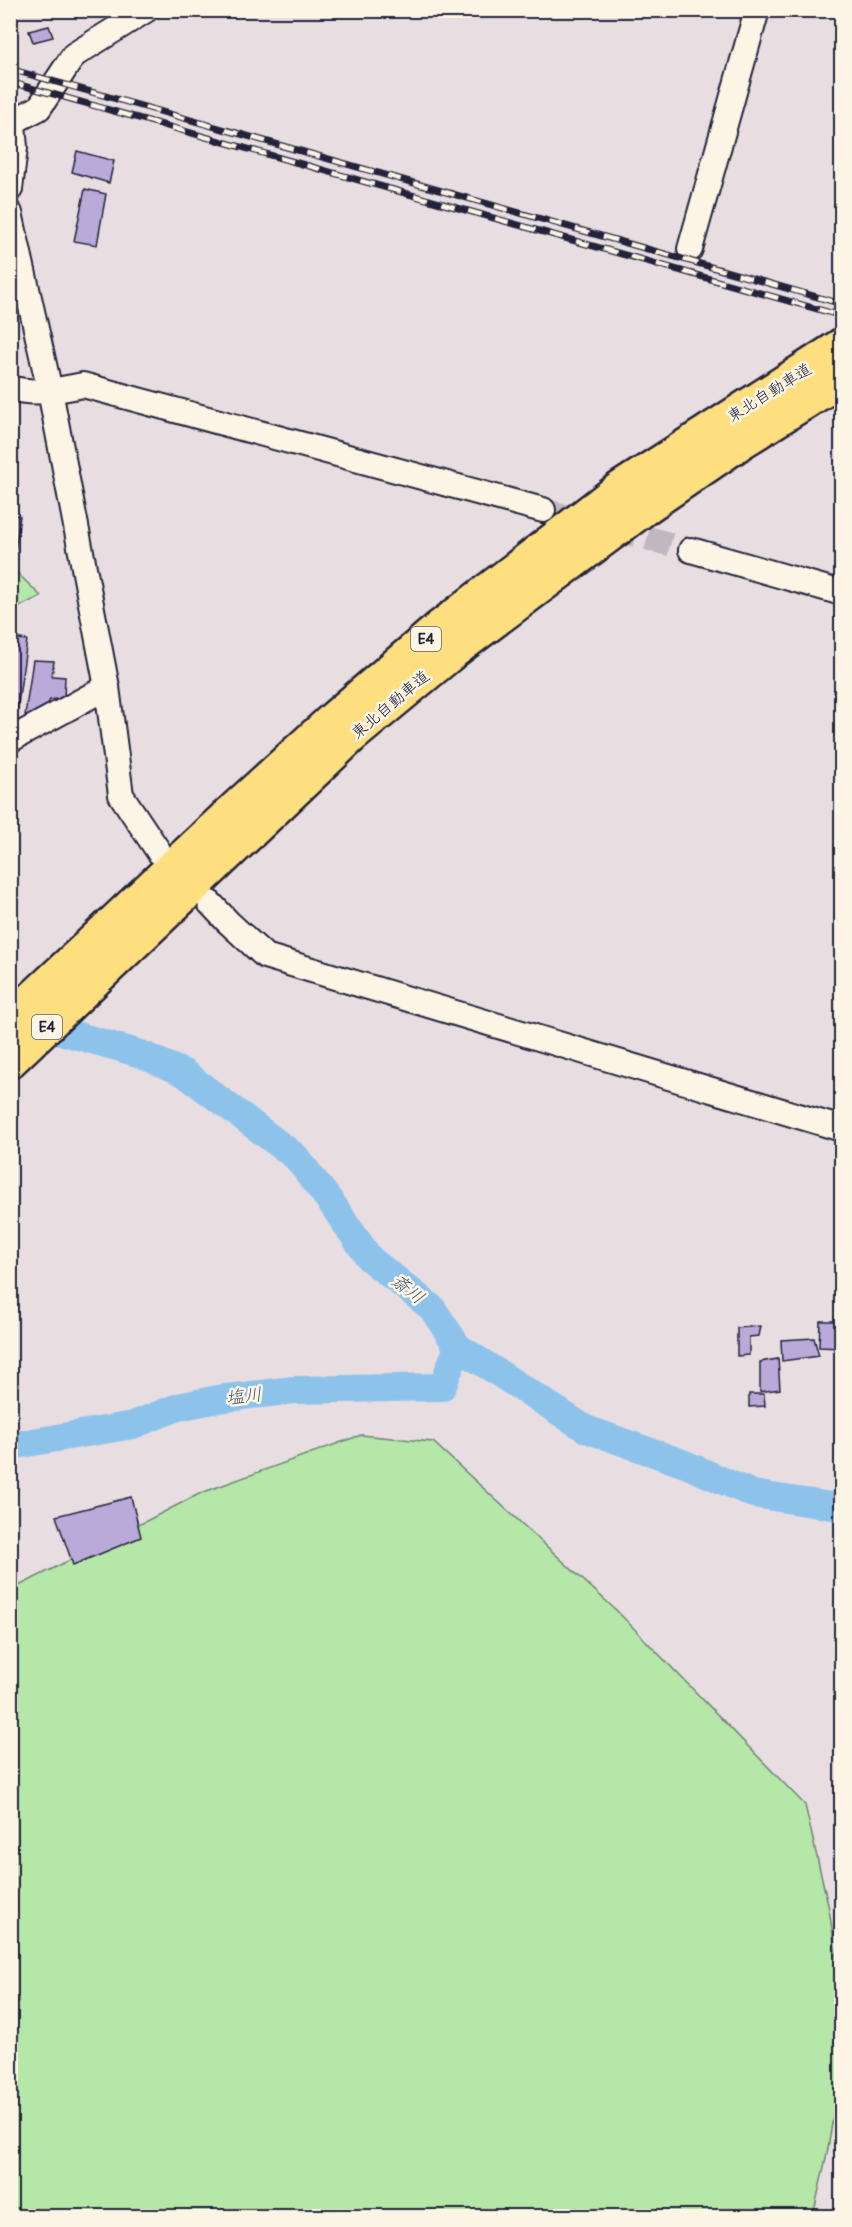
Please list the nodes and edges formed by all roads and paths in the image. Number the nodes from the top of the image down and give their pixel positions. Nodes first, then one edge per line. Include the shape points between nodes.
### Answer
1 (146, 10) edge
2 (757, 10) edge
3 (12, 123) edge
4 (10, 189) edge
5 (10, 213) edge
6 (690, 249) dead end
7 (842, 345) edge
8 (842, 378) edge
9 (10, 388) edge
10 (50, 391) junction
11 (543, 510) tunnel mouth
12 (691, 550) tunnel mouth
13 (842, 593) edge
14 (107, 687) junction
15 (10, 741) edge
16 (159, 852) dead end
17 (210, 903) dead end
18 (10, 1019) edge
19 (12, 1060) edge
20 (842, 1129) edge

1 - 3 street via 74,55 39,108
2 - 6 street
3 - 4 street via 15,148
5 - 10 street
7 - 18 highway, 東北自動車道 / E4 via 619,489 440,627 240,803
8 - 19 highway, 東北自動車道 / E4 via 648,506 458,648 352,736
9 - 10 street
10 - 11 street via 83,385
10 - 14 street
12 - 13 street
14 - 15 street
14 - 16 street via 121,795
17 - 20 street via 265,956

